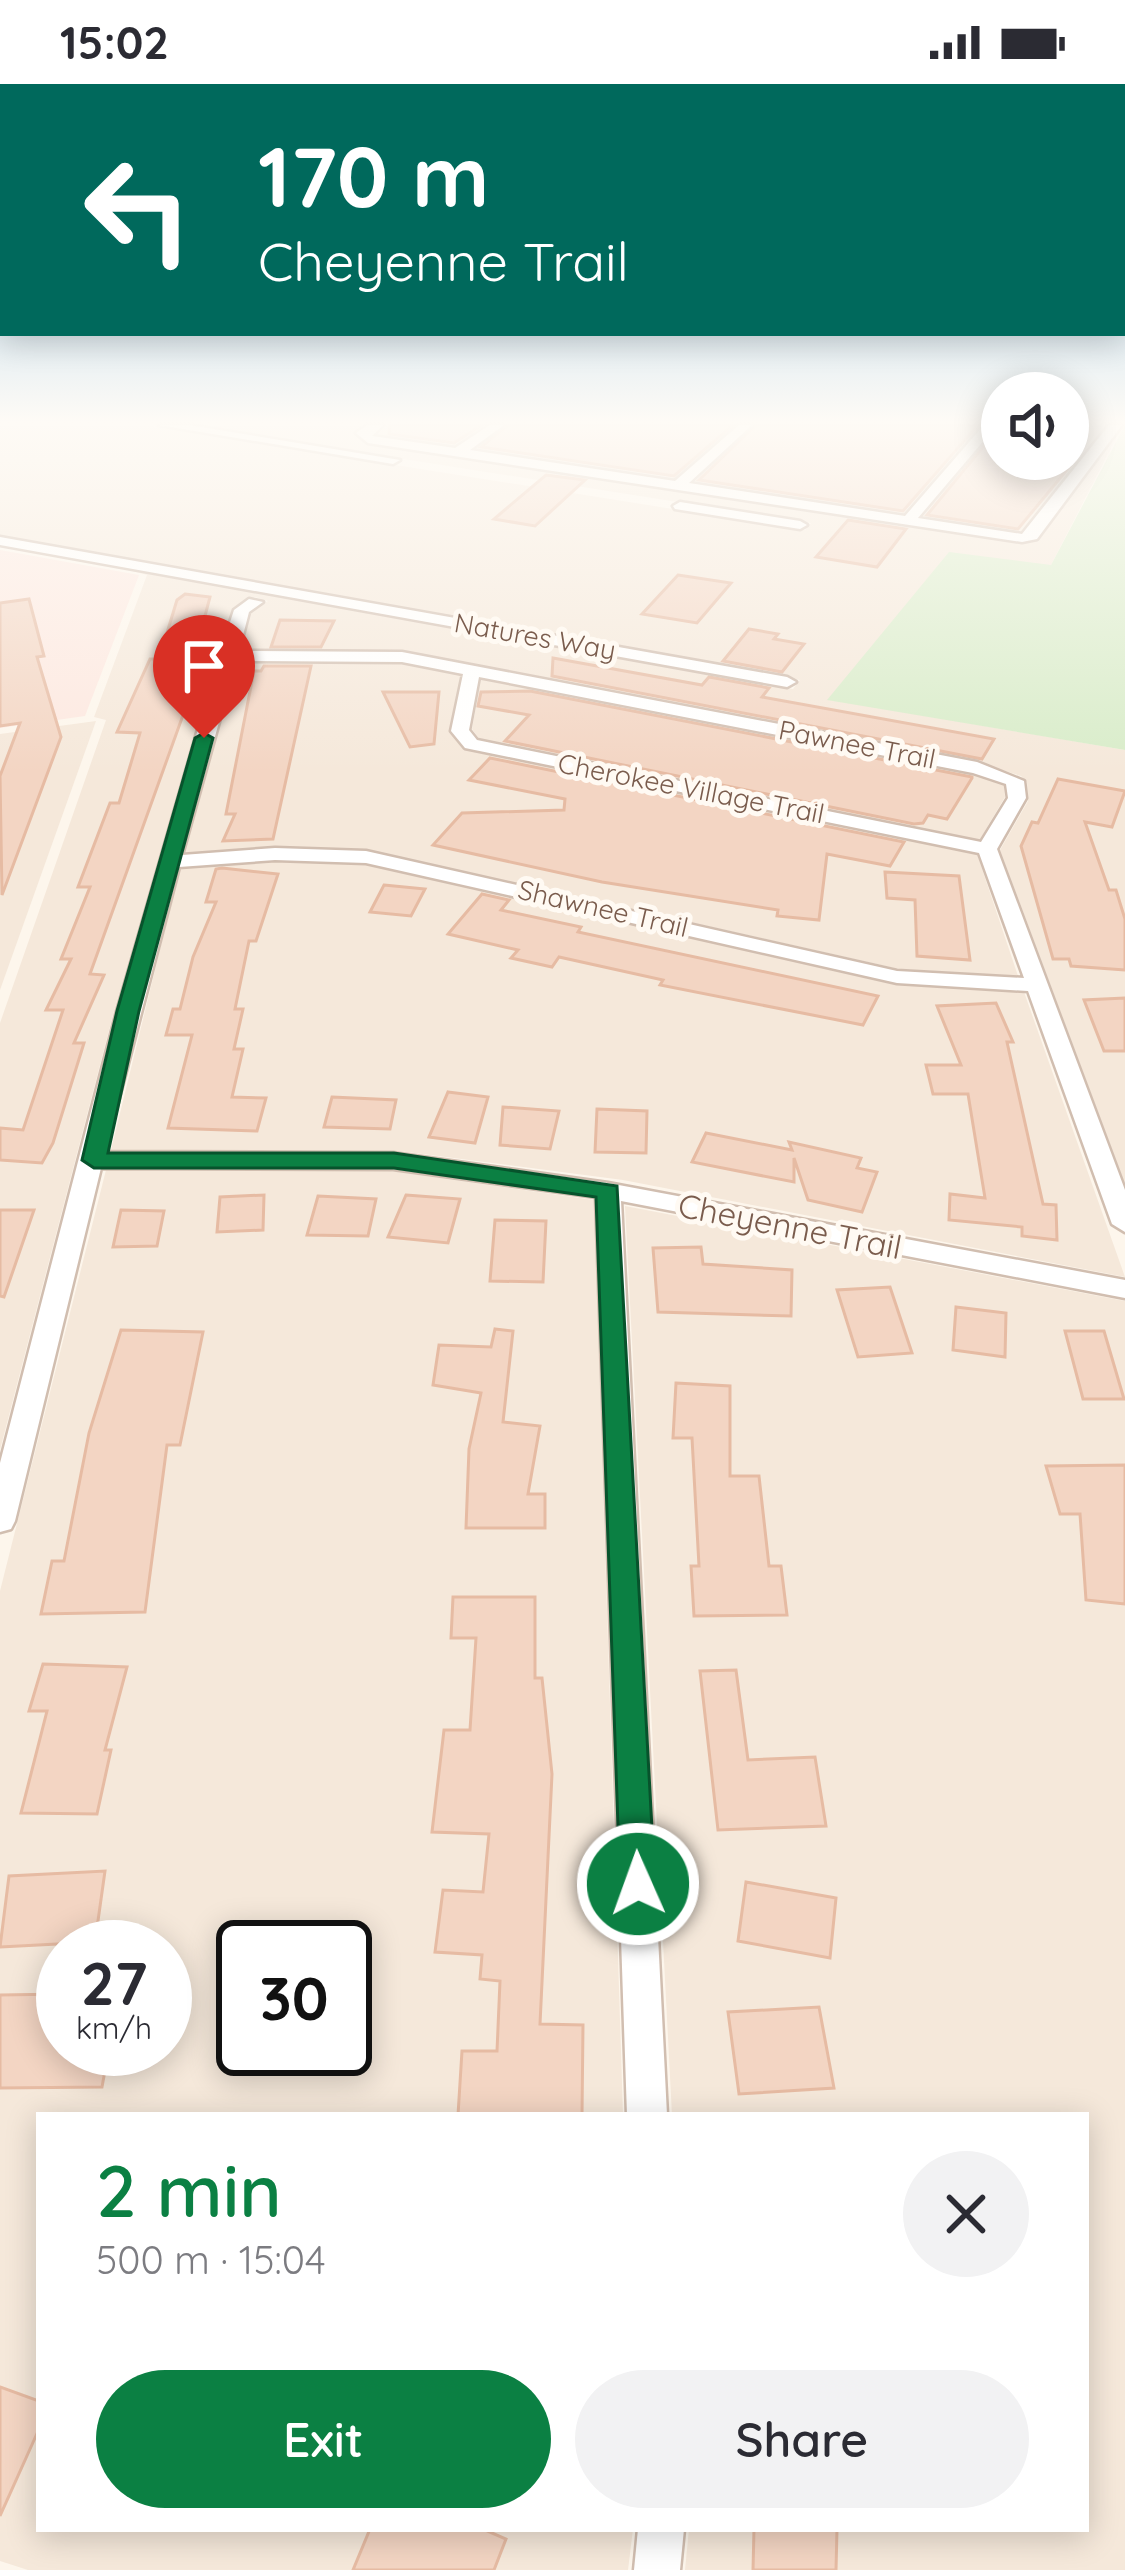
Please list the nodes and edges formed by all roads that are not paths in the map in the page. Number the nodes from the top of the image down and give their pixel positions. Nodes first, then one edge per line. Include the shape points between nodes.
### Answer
1 (0, 541) edge
2 (255, 602) dead end
3 (227, 656) junction
4 (472, 670) junction
5 (787, 682) dead end
6 (988, 849) junction
7 (169, 862) junction
8 (1035, 985) junction
9 (94, 1160) junction
10 (608, 1191) junction
11 (1125, 1225) edge
12 (1125, 1289) edge
13 (0, 1522) edge
14 (647, 2112) edge
15 (661, 2532) edge
16 (656, 2570) edge

1 - 5 street, Natures Way
2 - 3 street via 242,610
3 - 4 street, Pawnee Trail via 403,657
3 - 7 street
4 - 6 street, Cherokee Village Trail via 460,730 471,744
4 - 6 street, Pawnee Trail via 1016,781 1017,798
6 - 8 street
7 - 8 street, Shawnee Trail via 366,857 896,977
7 - 9 street
8 - 11 street
9 - 10 street, Cheyenne Trail via 394,1161
9 - 13 street
10 - 12 street, Cheyenne Trail
10 - 14 street
15 - 16 street

